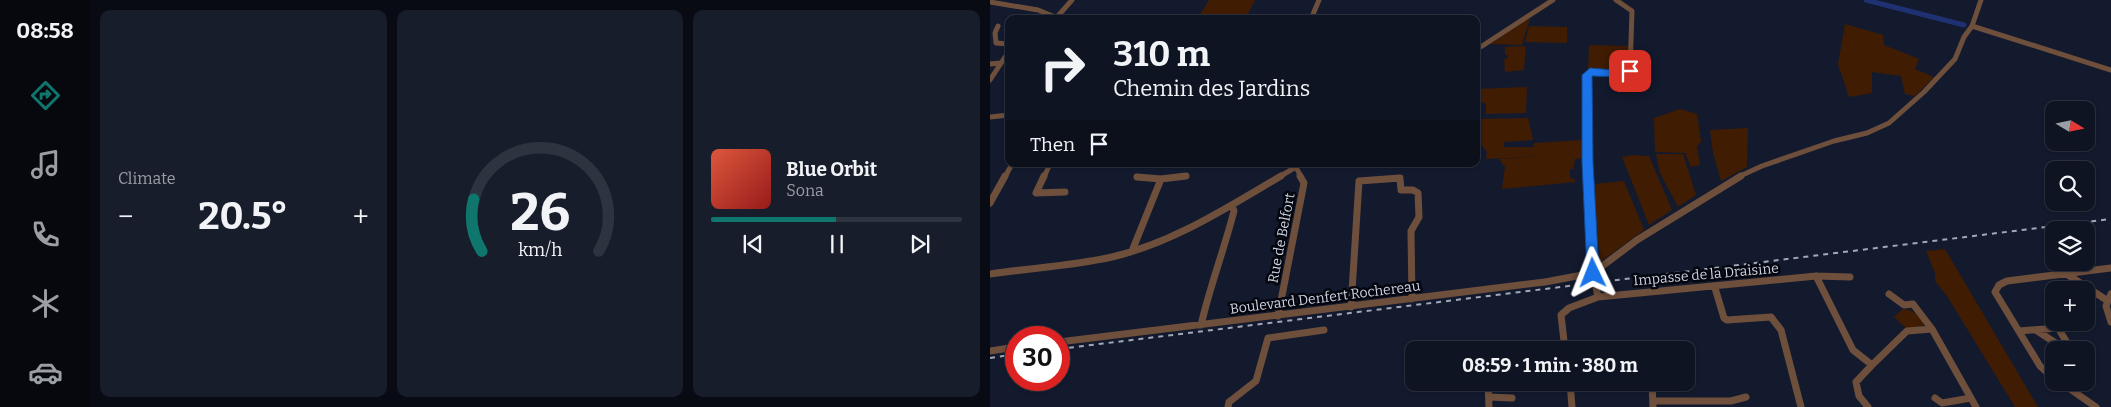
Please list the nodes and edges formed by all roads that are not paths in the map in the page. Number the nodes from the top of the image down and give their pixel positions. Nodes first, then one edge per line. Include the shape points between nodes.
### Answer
1 (1072, 0) edge
2 (1319, 0) edge
3 (1553, 0) edge
4 (1616, 0) edge
5 (1980, 0) edge
6 (990, 2) edge
7 (1050, 15) edge
8 (1060, 15) edge
9 (1312, 15) edge
10 (998, 26) dead end
11 (1972, 26) junction
12 (1005, 43) edge
13 (1480, 47) edge
14 (1005, 58) edge
15 (1002, 63) junction
16 (990, 64) edge
17 (2111, 70) edge
18 (990, 80) edge
19 (1005, 115) edge
20 (990, 117) edge
21 (1010, 167) edge
22 (1049, 167) edge
23 (1295, 167) edge
24 (1299, 167) edge
25 (1186, 176) dead end
26 (1137, 177) dead end
27 (1161, 179) junction
28 (1065, 192) dead end
29 (990, 203) edge
30 (1232, 206) junction
31 (1132, 251) junction
32 (2111, 268) edge
33 (1593, 273) junction
34 (990, 274) edge
35 (2068, 275) junction
36 (1816, 276) junction
37 (1850, 277) dead end
38 (1715, 288) junction
39 (1890, 294) dead end
40 (1598, 297) junction
41 (2110, 298) edge
42 (1412, 299) junction
43 (1351, 307) junction
44 (1278, 316) junction
45 (2111, 322) edge
46 (1200, 325) junction
47 (1932, 329) junction
48 (1324, 330) dead end
49 (2036, 330) dead end
50 (2019, 332) junction
51 (1070, 341) edge
52 (1564, 341) edge
53 (1005, 349) edge
54 (990, 351) edge
55 (1872, 366) junction
56 (2045, 371) edge
57 (1489, 391) edge
58 (1571, 391) edge
59 (1652, 391) edge
60 (2073, 391) edge
61 (1489, 396) junction
62 (1746, 397) dead end
63 (1512, 398) dead end
64 (1935, 398) dead end
65 (1971, 398) junction
66 (1653, 404) edge
67 (1228, 407) edge
68 (1489, 407) edge
69 (1572, 407) edge
70 (1801, 407) edge
71 (1868, 407) edge
72 (1976, 407) edge
73 (2096, 407) edge

1 - 8 street
2 - 9 street
3 - 13 street
4 - 33 street via 1632,11 1630,71 1627,74 1590,71 1587,75 1587,162
5 - 11 street
6 - 7 street
10 - 12 street via 996,42
11 - 17 street
11 - 33 street via 1955,59 1944,72 1889,123 1736,178 1637,240
14 - 15 street
15 - 16 street
15 - 18 street
19 - 20 street
21 - 29 street
22 - 28 street via 1036,193
23 - 30 street
24 - 44 street, Rue de Belfort via 1304,183
25 - 27 street
26 - 27 street
27 - 31 street
30 - 31 street via 1176,234
30 - 46 street via 1234,211 1218,271 1211,283
31 - 34 street via 1111,257
32 - 35 street
33 - 40 street
33 - 42 street, Boulevard Denfert Rochereau
35 - 41 street
35 - 50 street via 2007,281 1999,285 1996,292
36 - 37 street, Impasse de la Draisine
36 - 38 street, Impasse de la Draisine
36 - 55 street via 1853,350
38 - 40 street, Impasse de la Draisine
38 - 70 street via 1727,320 1771,318 1776,322 1781,330
39 - 47 street via 1904,305 1912,304
40 - 52 street, Impasse de la Draisine via 1567,307 1561,315
41 - 45 street via 2106,306
42 - 43 street, Boulevard Denfert Rochereau
42 - 43 street via 1411,232 1419,217 1418,193 1401,190 1400,178 1360,181
43 - 44 street, Boulevard Denfert Rochereau
44 - 46 street, Boulevard Denfert Rochereau
46 - 51 street, Boulevard Denfert Rochereau
47 - 55 street via 1907,331
47 - 65 street
48 - 67 street via 1268,338 1256,380 1229,402
49 - 50 street
50 - 56 street
53 - 54 street
55 - 71 street via 1856,382 1856,391
57 - 61 street
58 - 69 street
59 - 66 street
60 - 73 street
61 - 63 street
61 - 68 street
62 - 66 street via 1731,401
64 - 65 street via 1942,403
65 - 72 street

